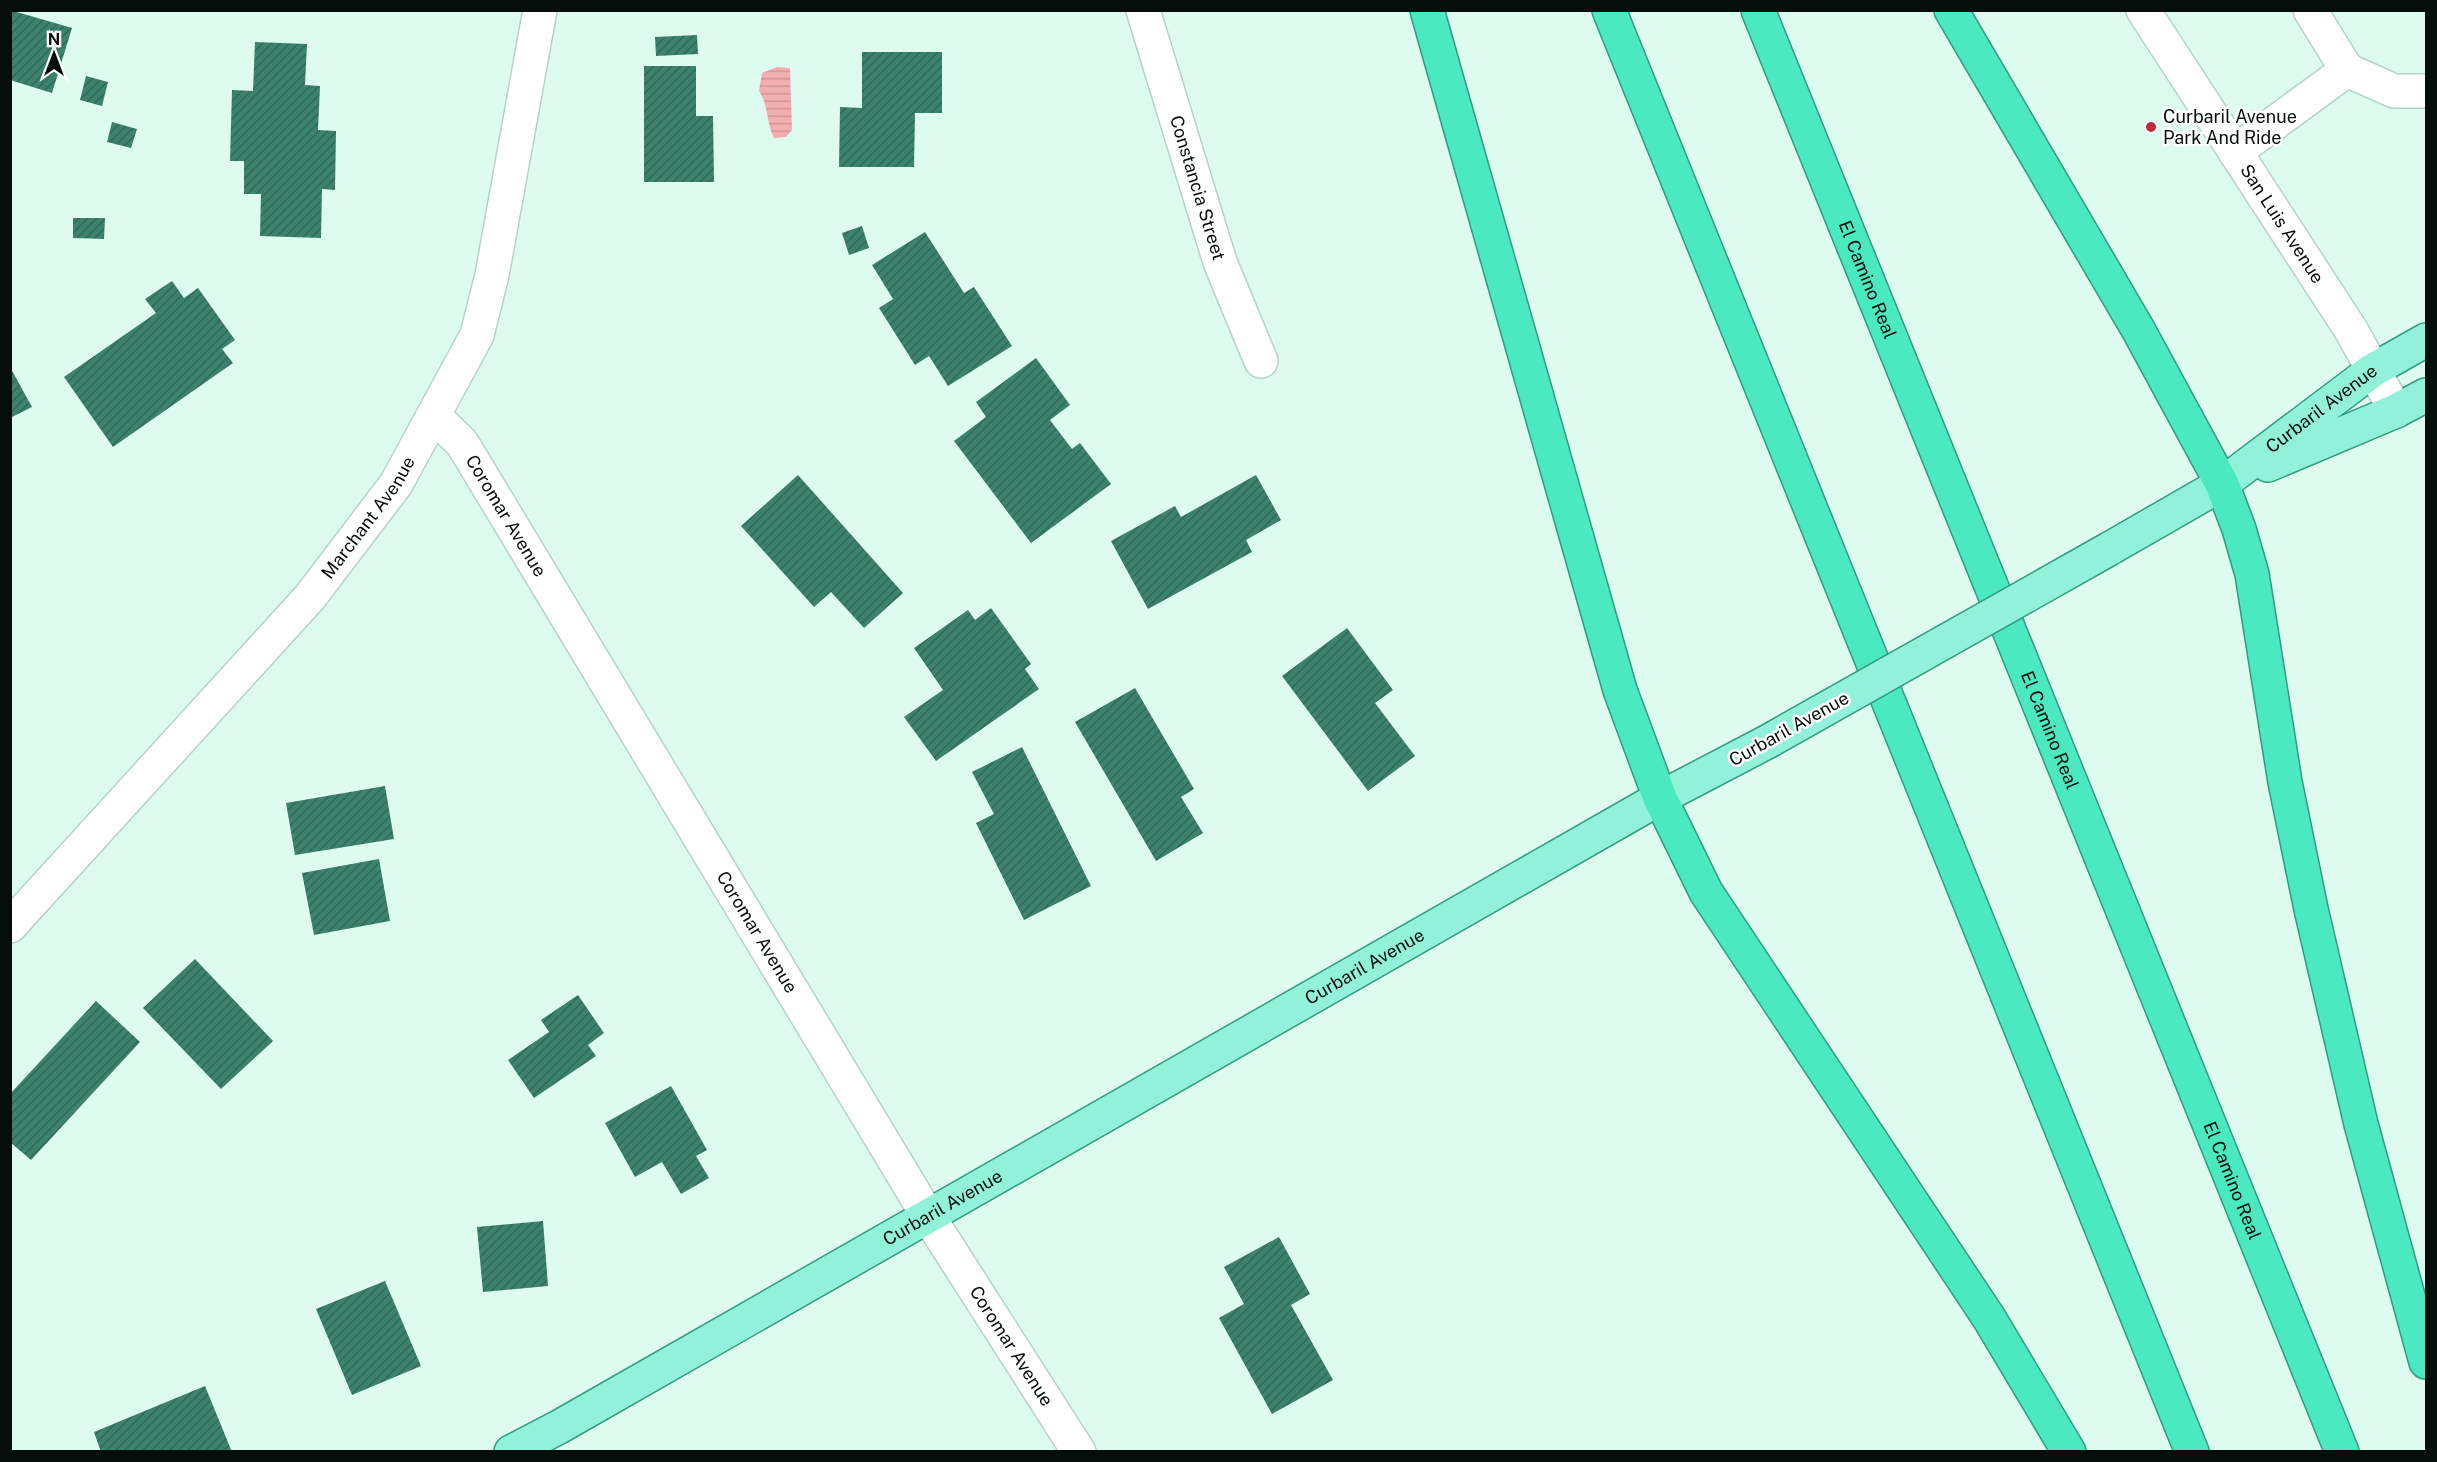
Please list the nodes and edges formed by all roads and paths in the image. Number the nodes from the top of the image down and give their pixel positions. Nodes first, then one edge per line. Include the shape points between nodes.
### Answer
1 (540, 10) edge
2 (1143, 10) edge
3 (1427, 10) edge
4 (1609, 10) edge
5 (1758, 10) edge
6 (1951, 10) edge
7 (2142, 10) edge
8 (2310, 10) edge
9 (2347, 70) junction
10 (2427, 91) edge
11 (2235, 153) junction
12 (2427, 340) edge
13 (1261, 361) dead end
14 (2373, 370) junction
15 (2427, 395) edge
16 (2396, 411) junction
17 (434, 416) junction
18 (2222, 484) junction
19 (1660, 798) junction
20 (10, 926) edge
21 (928, 1216) junction
22 (2427, 1362) edge
23 (511, 1452) edge
24 (1079, 1452) edge
25 (2068, 1452) edge
26 (2192, 1452) edge
27 (2342, 1452) edge

1 - 17 street, Marchant Avenue via 492,275 477,335
2 - 13 street, Constancia Street via 1220,262
3 - 19 highway via 1620,690
4 - 26 highway
5 - 27 highway, El Camino Real
6 - 18 highway via 2139,331
7 - 11 street, San Luis Avenue
8 - 9 street
9 - 10 street via 2394,91
9 - 11 street
11 - 14 street, San Luis Avenue
12 - 14 main road, Curbaril Avenue
14 - 16 street, San Luis Avenue
14 - 18 main road, Curbaril Avenue
15 - 16 main road, Curbaril Avenue
16 - 18 main road, Curbaril Avenue
17 - 20 street, Marchant Avenue via 396,484 310,597
17 - 21 street, Coromar Avenue via 462,443
18 - 19 main road, Curbaril Avenue, bridge via 1767,742
18 - 22 highway via 2252,574 2284,782 2358,1113
19 - 21 main road, Curbaril Avenue
19 - 25 highway via 1706,892 1989,1318
21 - 23 main road, Curbaril Avenue
21 - 24 street, Coromar Avenue

